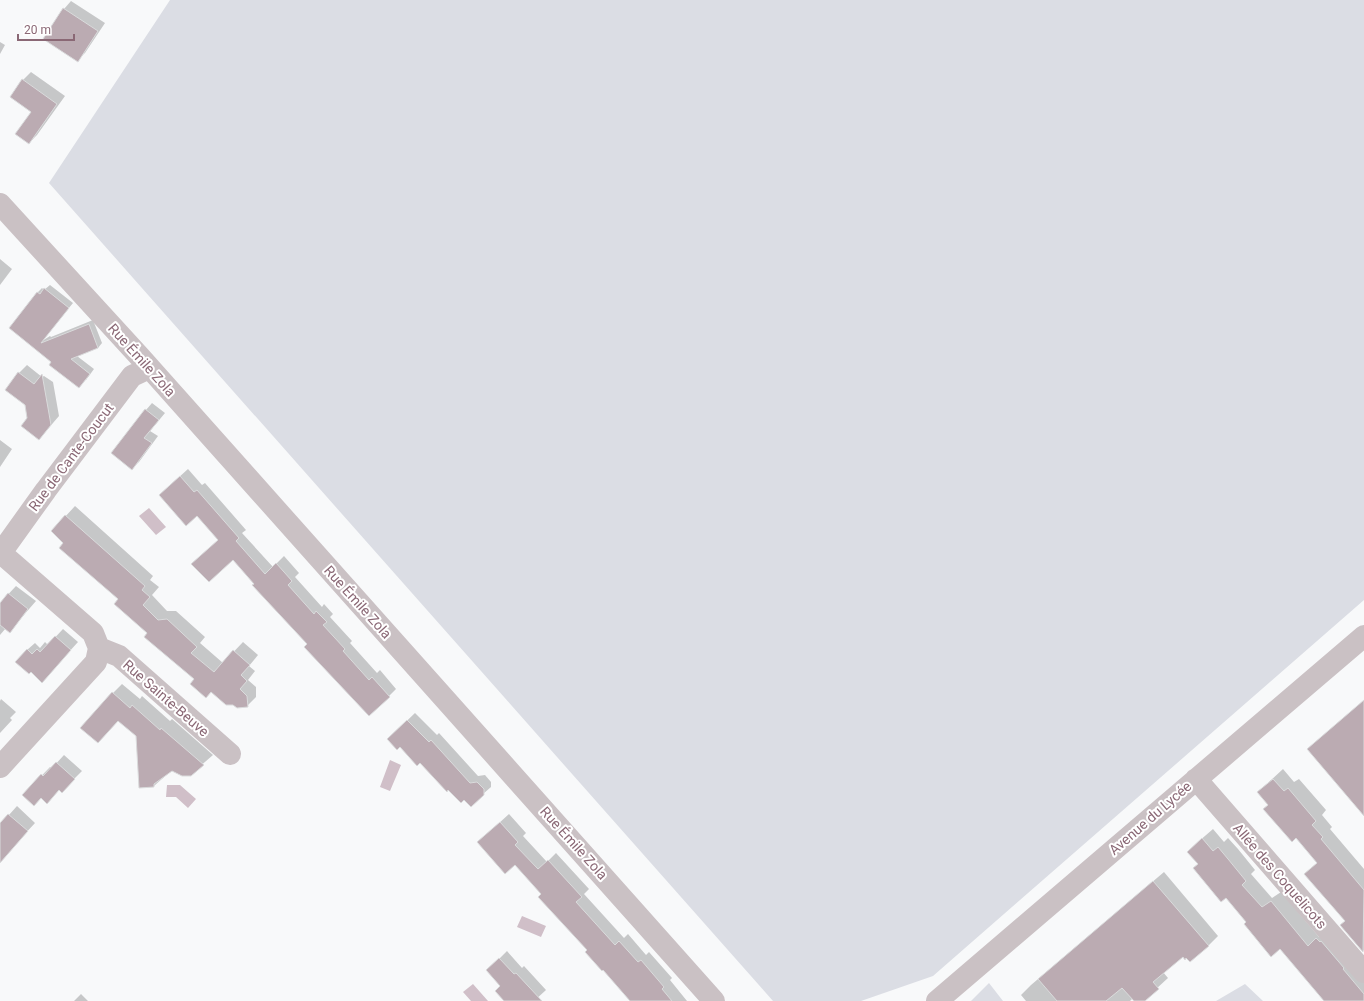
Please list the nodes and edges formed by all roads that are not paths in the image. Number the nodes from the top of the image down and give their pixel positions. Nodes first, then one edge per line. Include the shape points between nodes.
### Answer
1 (0, 204) edge
2 (149, 368) junction
3 (0, 553) edge
4 (1364, 636) edge
5 (98, 648) junction
6 (230, 754) dead end
7 (0, 767) edge
8 (1196, 779) junction
9 (1364, 972) edge
10 (714, 1001) edge
11 (937, 1001) edge

1 - 2 street, Rue Émile Zola
2 - 3 street, Rue de Cante-Coucut via 132,376
2 - 10 street, Rue Émile Zola
3 - 5 street via 93,633
4 - 8 street, Avenue du Lycée
5 - 6 street, Rue Sainte-Beuve via 119,656
5 - 7 street via 96,662
8 - 9 street, Allée des Coquelicots
8 - 11 street, Avenue du Lycée

